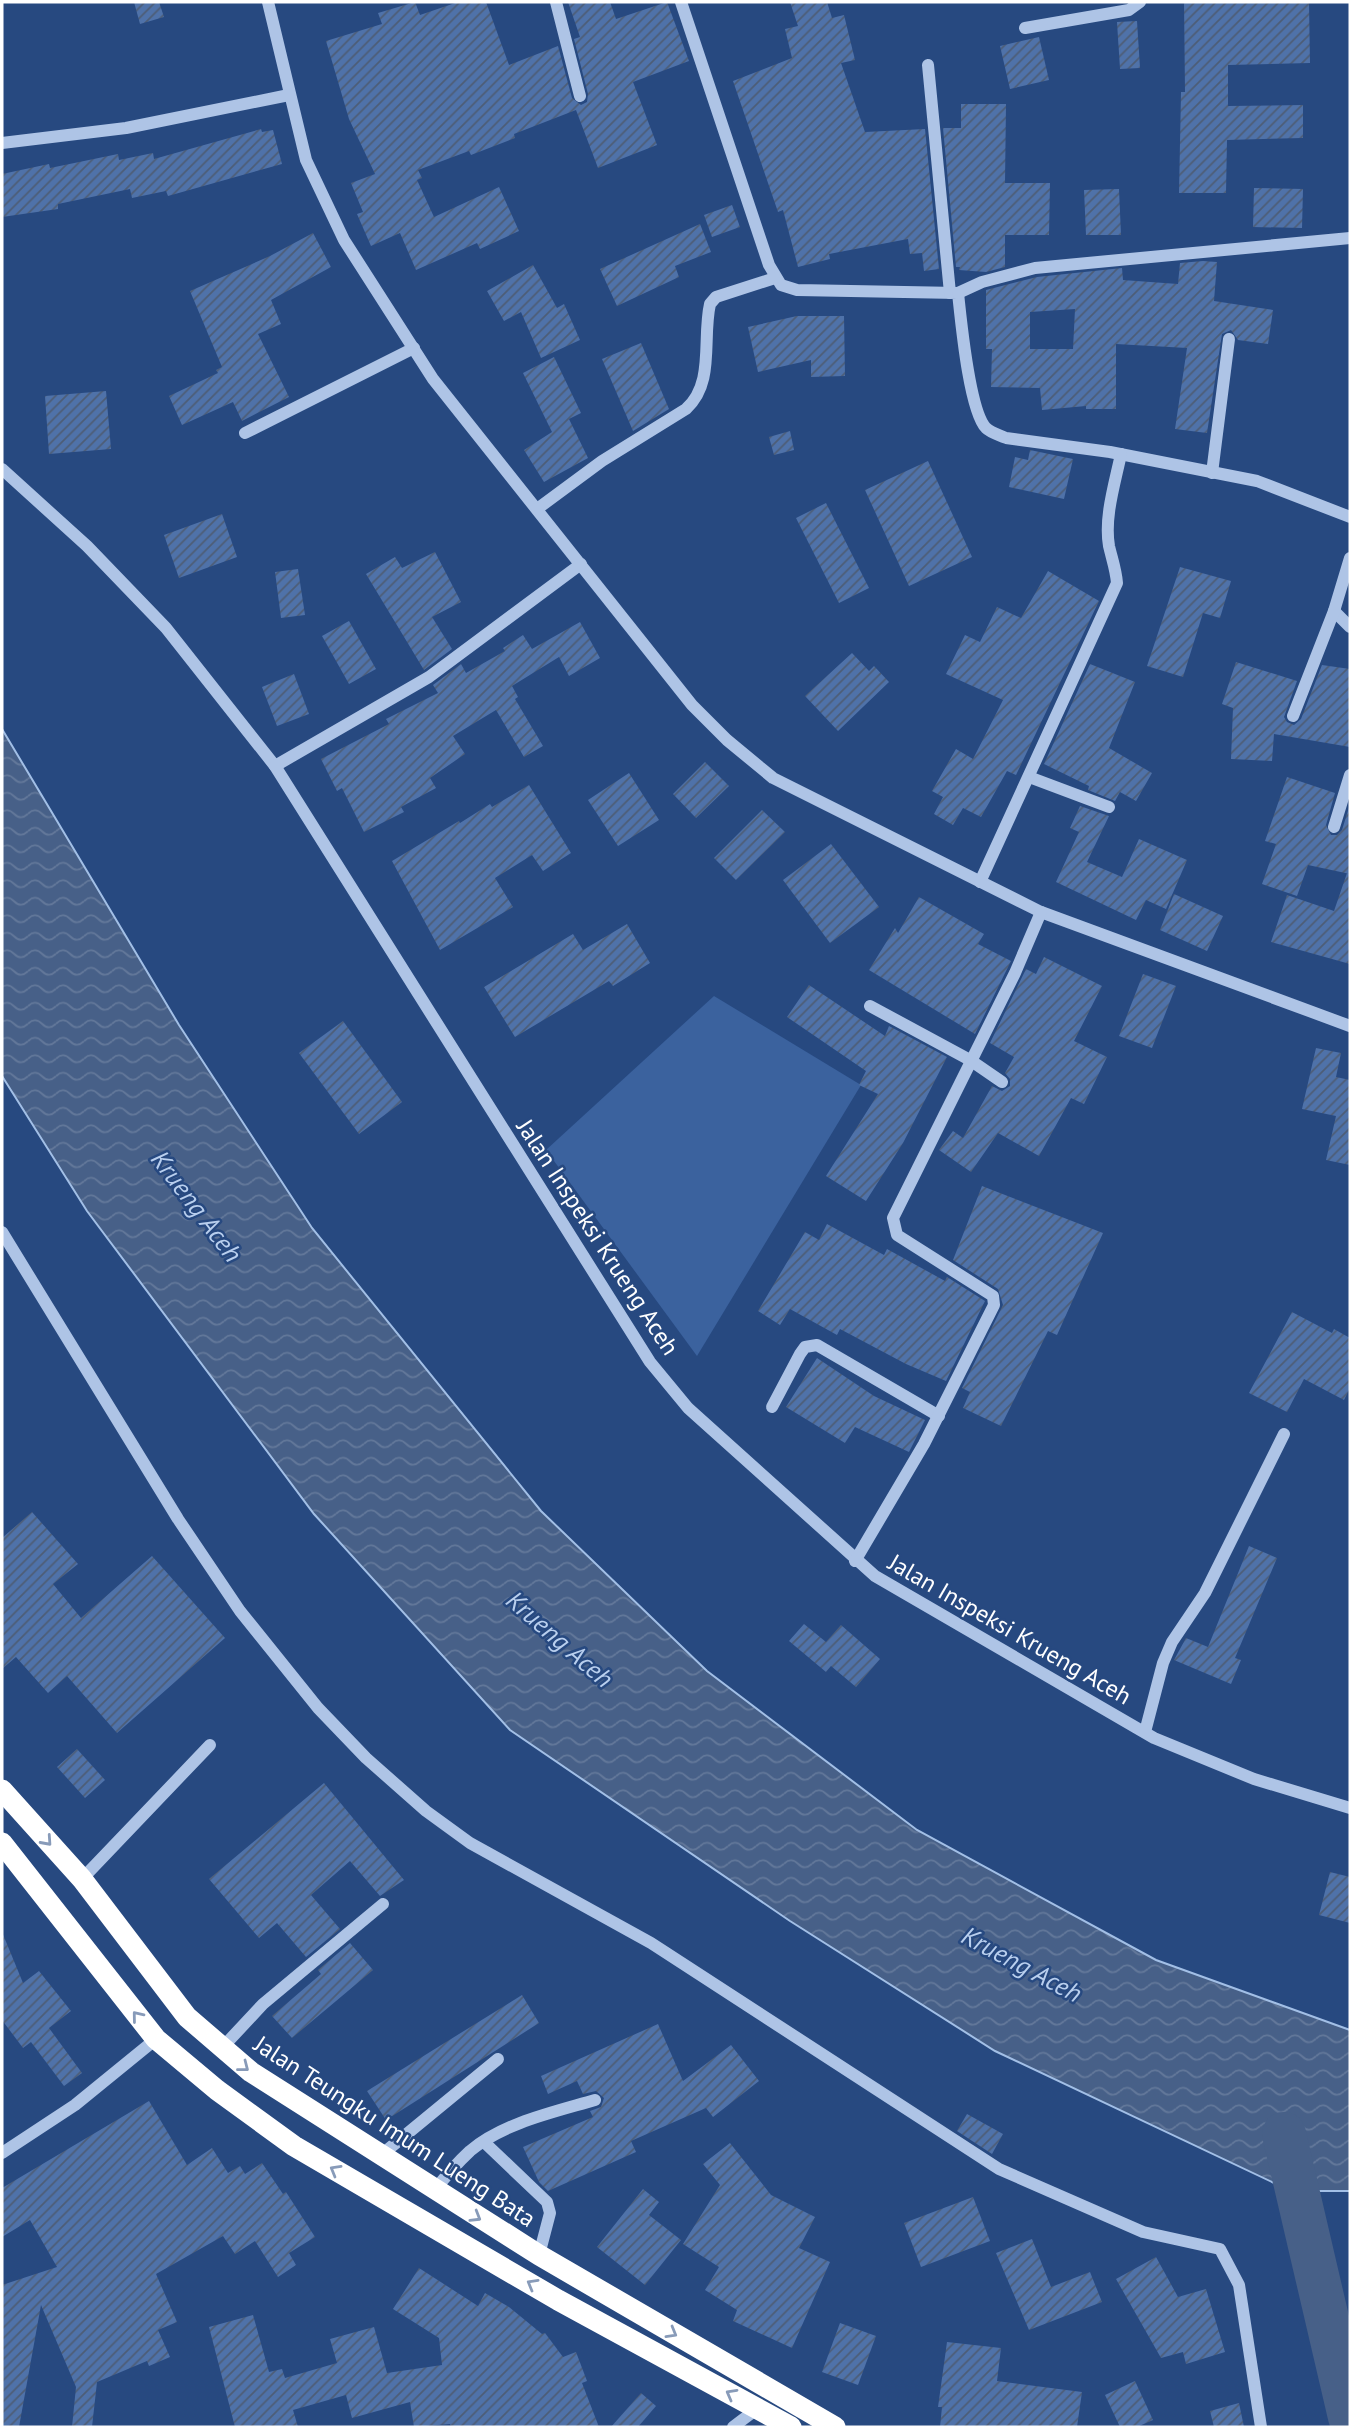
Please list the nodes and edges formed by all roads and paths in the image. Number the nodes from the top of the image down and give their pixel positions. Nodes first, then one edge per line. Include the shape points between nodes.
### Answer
1 (268, 2) edge
2 (556, 2) edge
3 (681, 2) edge
4 (1140, 2) edge
5 (1025, 28) dead end
6 (928, 65) dead end
7 (289, 95) junction
8 (580, 96) dead end
9 (2, 143) edge
10 (1350, 238) edge
11 (775, 278) junction
12 (954, 293) junction
13 (1229, 339) dead end
14 (414, 348) junction
15 (245, 433) dead end
16 (1121, 454) junction
17 (2, 469) edge
18 (1212, 473) junction
19 (537, 509) junction
20 (1350, 517) edge
21 (1350, 558) edge
22 (581, 564) junction
23 (1334, 611) junction
24 (1350, 627) edge
25 (1293, 716) dead end
26 (275, 766) junction
27 (1350, 775) edge
28 (1029, 777) junction
29 (1109, 807) dead end
30 (1334, 827) dead end
31 (980, 883) junction
32 (1041, 912) junction
33 (870, 1006) dead end
34 (1350, 1026) edge
35 (970, 1060) junction
36 (1002, 1082) dead end
37 (2, 1232) edge
38 (772, 1407) dead end
39 (939, 1416) junction
40 (1284, 1433) dead end
41 (855, 1561) junction
42 (1145, 1732) junction
43 (210, 1745) dead end
44 (2, 1790) edge
45 (1350, 1808) edge
46 (2, 1843) edge
47 (82, 1879) junction
48 (383, 1904) dead end
49 (187, 2017) junction
50 (156, 2039) junction
51 (221, 2049) junction
52 (498, 2059) dead end
53 (595, 2100) dead end
54 (484, 2142) junction
55 (2, 2153) edge
56 (380, 2156) junction
57 (434, 2191) junction
58 (539, 2255) junction
59 (758, 2408) junction
60 (733, 2427) edge
61 (791, 2427) edge
62 (835, 2427) edge
63 (1261, 2427) edge

1 - 7 street
2 - 8 street
3 - 11 street
4 - 5 street via 1129,9
6 - 12 street
7 - 9 street via 126,128
7 - 14 street via 306,160 323,200
10 - 12 street via 1035,268
11 - 12 street via 796,290
11 - 19 street via 716,297 710,304 708,345 697,399 686,410 602,461
12 - 16 street via 976,406 987,428 1006,438
13 - 18 street
14 - 15 street
14 - 19 street via 433,379
16 - 18 street
16 - 28 street via 1109,519 1117,583
17 - 26 street, Jalan Inspeksi Krueng Aceh via 87,546 166,628
18 - 20 street via 1257,481
19 - 22 street
21 - 23 street
22 - 26 street via 429,677
22 - 31 street via 692,705 773,778
23 - 24 street
23 - 25 street
26 - 41 street, Jalan Inspeksi Krueng Aceh via 650,1362 688,1408
27 - 30 street
28 - 29 street
28 - 31 street
31 - 32 street
32 - 34 street
32 - 35 street
33 - 35 street
35 - 36 street
35 - 39 street via 893,1218 897,1235 994,1299 993,1310
37 - 63 street via 178,1519 240,1611 318,1708 366,1758 470,1843 651,1943 999,2169 1143,2232 1220,2249 1239,2285
38 - 39 street via 805,1347 817,1345
39 - 41 street
40 - 42 street via 1205,1593 1172,1642
41 - 42 street, Jalan Inspeksi Krueng Aceh
42 - 45 street, Jalan Inspeksi Krueng Aceh via 1254,1779
43 - 47 street
44 -> 47 highway, Jalan Teungku Imum Lueng Bata
50 -> 46 highway
47 - 49 highway, Jalan Teungku Imum Lueng Bata
48 - 51 street via 263,2004
49 - 50 highway
49 - 51 highway, Jalan Teungku Imum Lueng Bata
50 - 55 street via 75,2105
59 -> 50 highway via 558,2300 293,2146
51 -> 56 highway, Jalan Teungku Imum Lueng Bata
52 - 56 street
53 - 54 street
54 - 57 street
54 - 58 street via 547,2202 550,2213
56 - 57 highway, Jalan Teungku Imum Lueng Bata
57 -> 58 highway, Jalan Teungku Imum Lueng Bata
58 -> 62 highway, Jalan Teungku Imum Lueng Bata
59 - 60 street
59 - 61 highway

